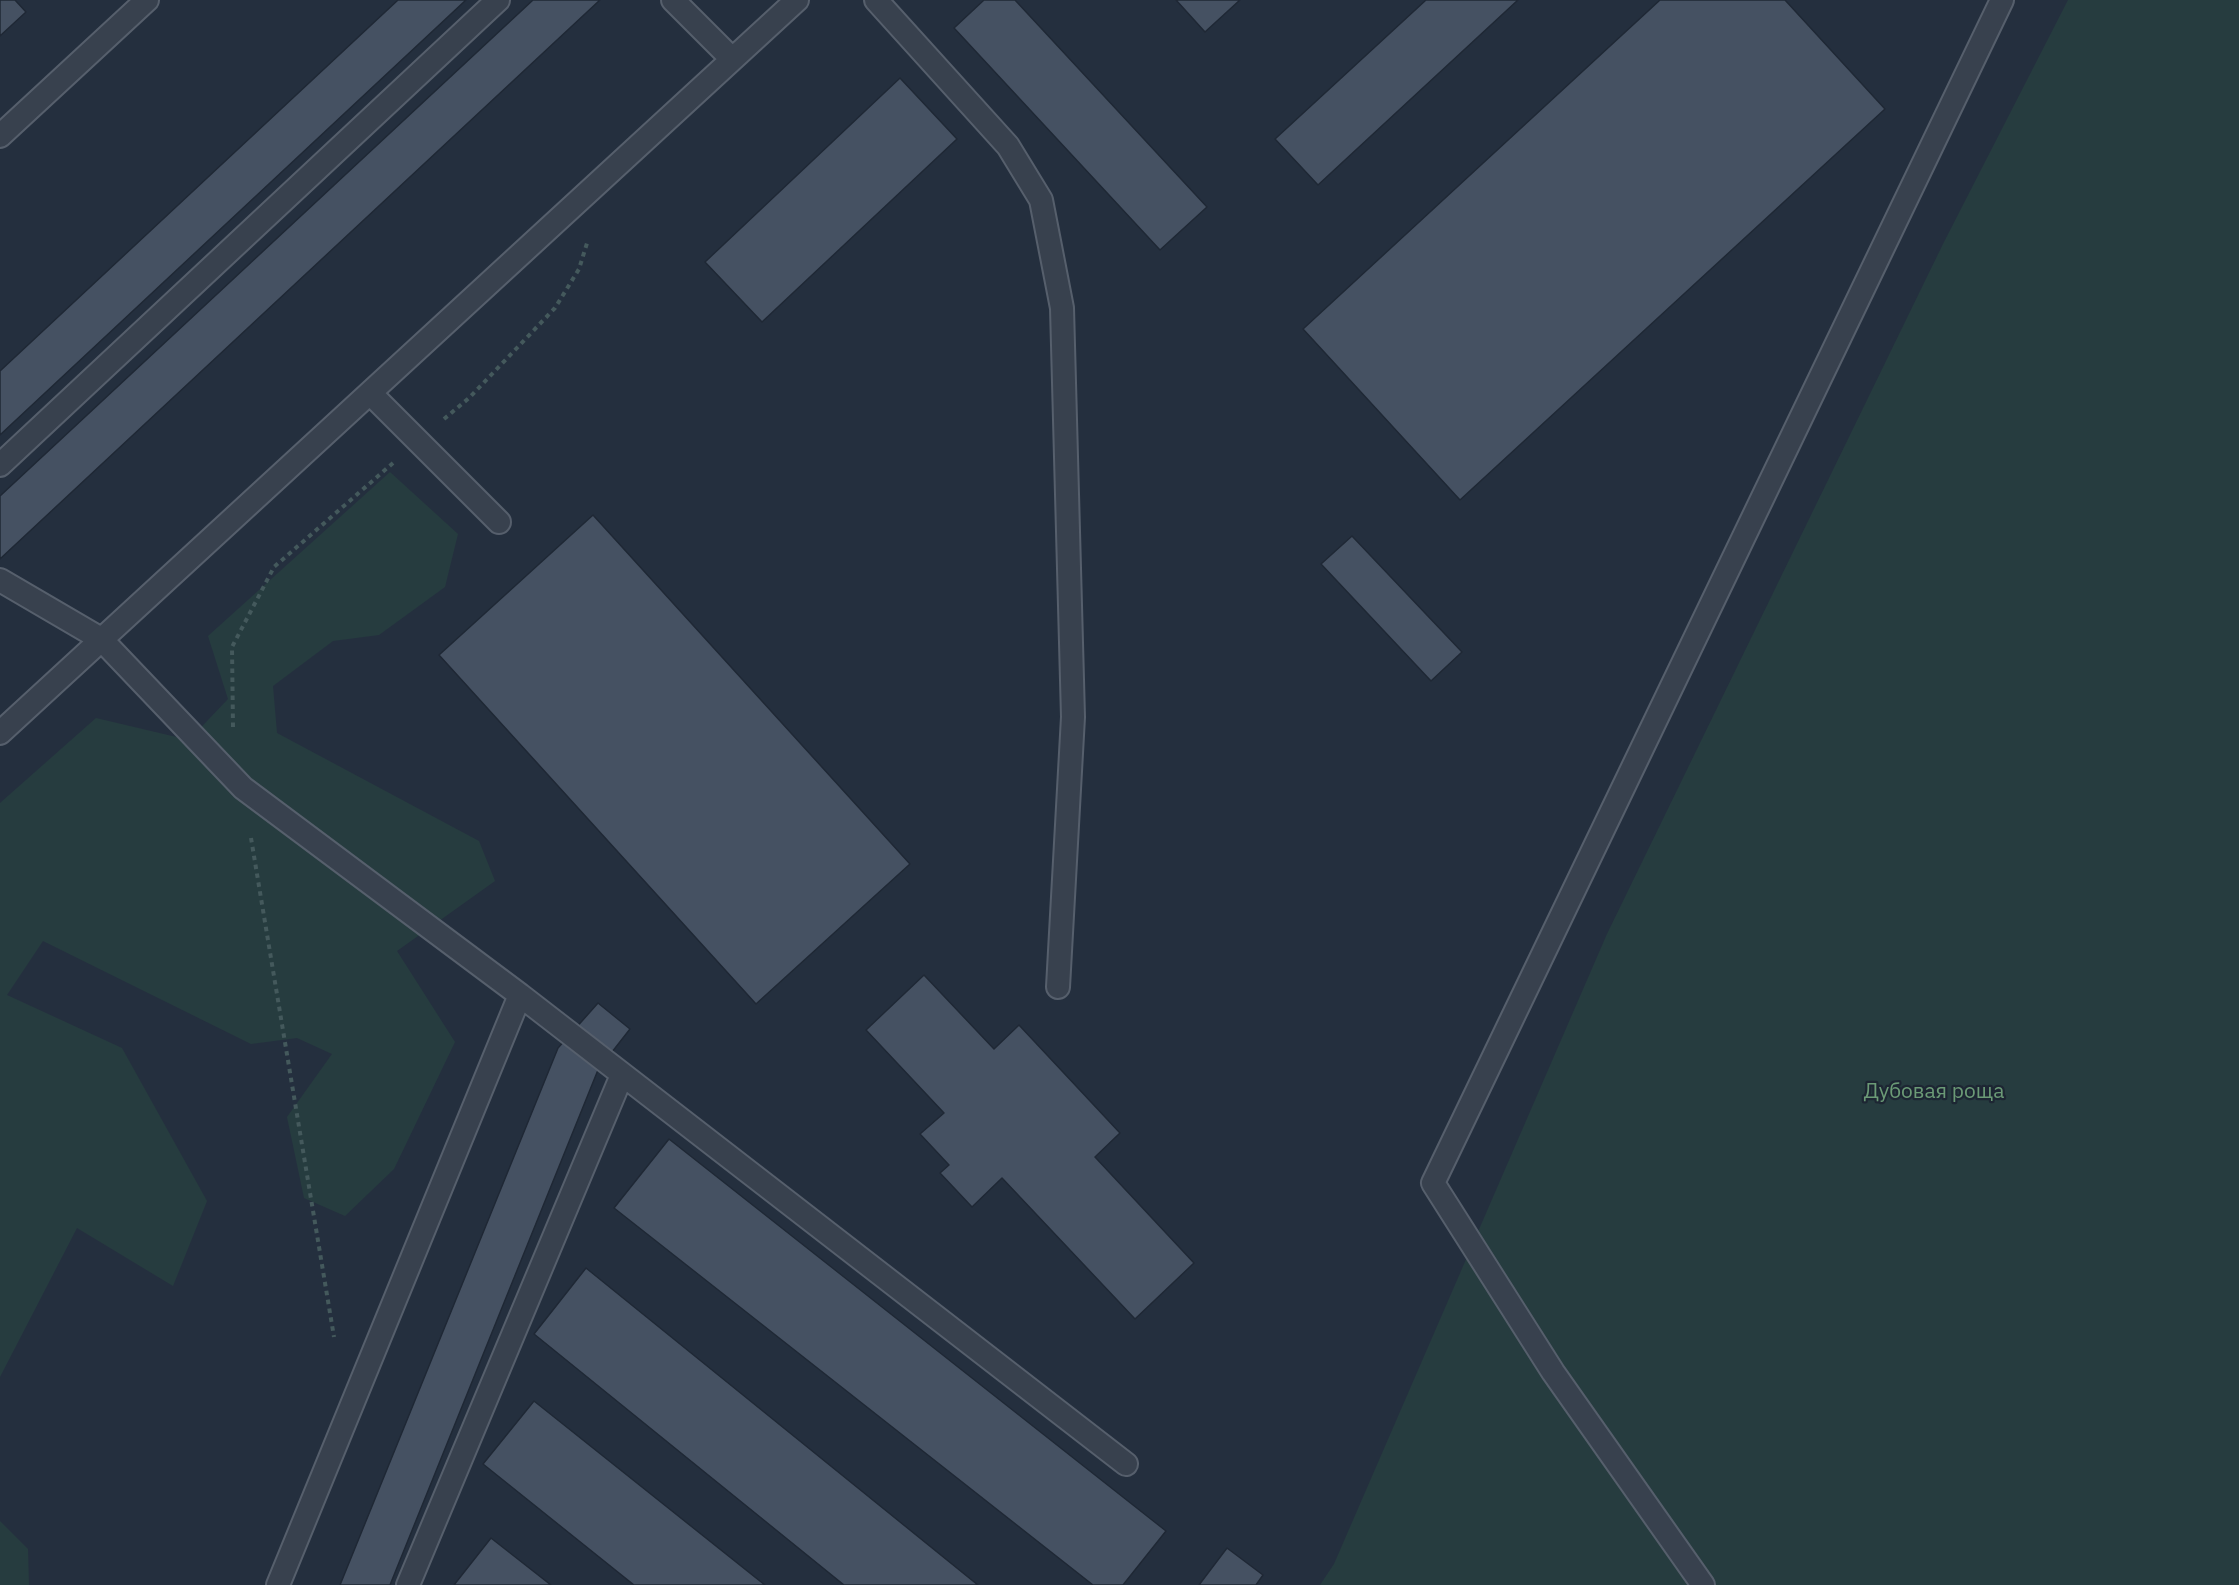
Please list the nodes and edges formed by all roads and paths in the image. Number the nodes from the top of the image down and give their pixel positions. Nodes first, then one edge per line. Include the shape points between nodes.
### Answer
1 (147, 0) edge
2 (498, 0) edge
3 (673, 0) edge
4 (797, 0) edge
5 (876, 0) edge
6 (2002, 0) edge
7 (732, 59) junction
8 (0, 136) edge
9 (588, 238) dead end
10 (370, 393) junction
11 (418, 442) junction
12 (0, 465) edge
13 (498, 522) dead end
14 (0, 580) edge
15 (101, 639) junction
16 (0, 733) edge
17 (234, 734) dead end
18 (243, 788) junction
19 (1058, 987) dead end
20 (520, 995) junction
21 (622, 1075) junction
22 (334, 1337) dead end
23 (1126, 1464) dead end
24 (278, 1585) edge
25 (408, 1585) edge
26 (1702, 1585) edge

1 - 8 lane
2 - 12 lane
3 - 7 lane
4 - 7 lane
5 - 19 lane via 1008,146 1041,200 1062,308 1073,717
6 - 26 lane via 1433,1183 1553,1372
7 - 10 lane
9 - 11 path via 579,269 555,308 469,398
10 - 11 lane
10 - 15 lane
11 - 13 lane
11 - 17 path via 274,567 232,647
14 - 15 lane
15 - 16 lane
15 - 18 lane
18 - 20 lane
18 - 22 path
20 - 21 lane
20 - 24 lane
21 - 23 lane
21 - 25 lane

